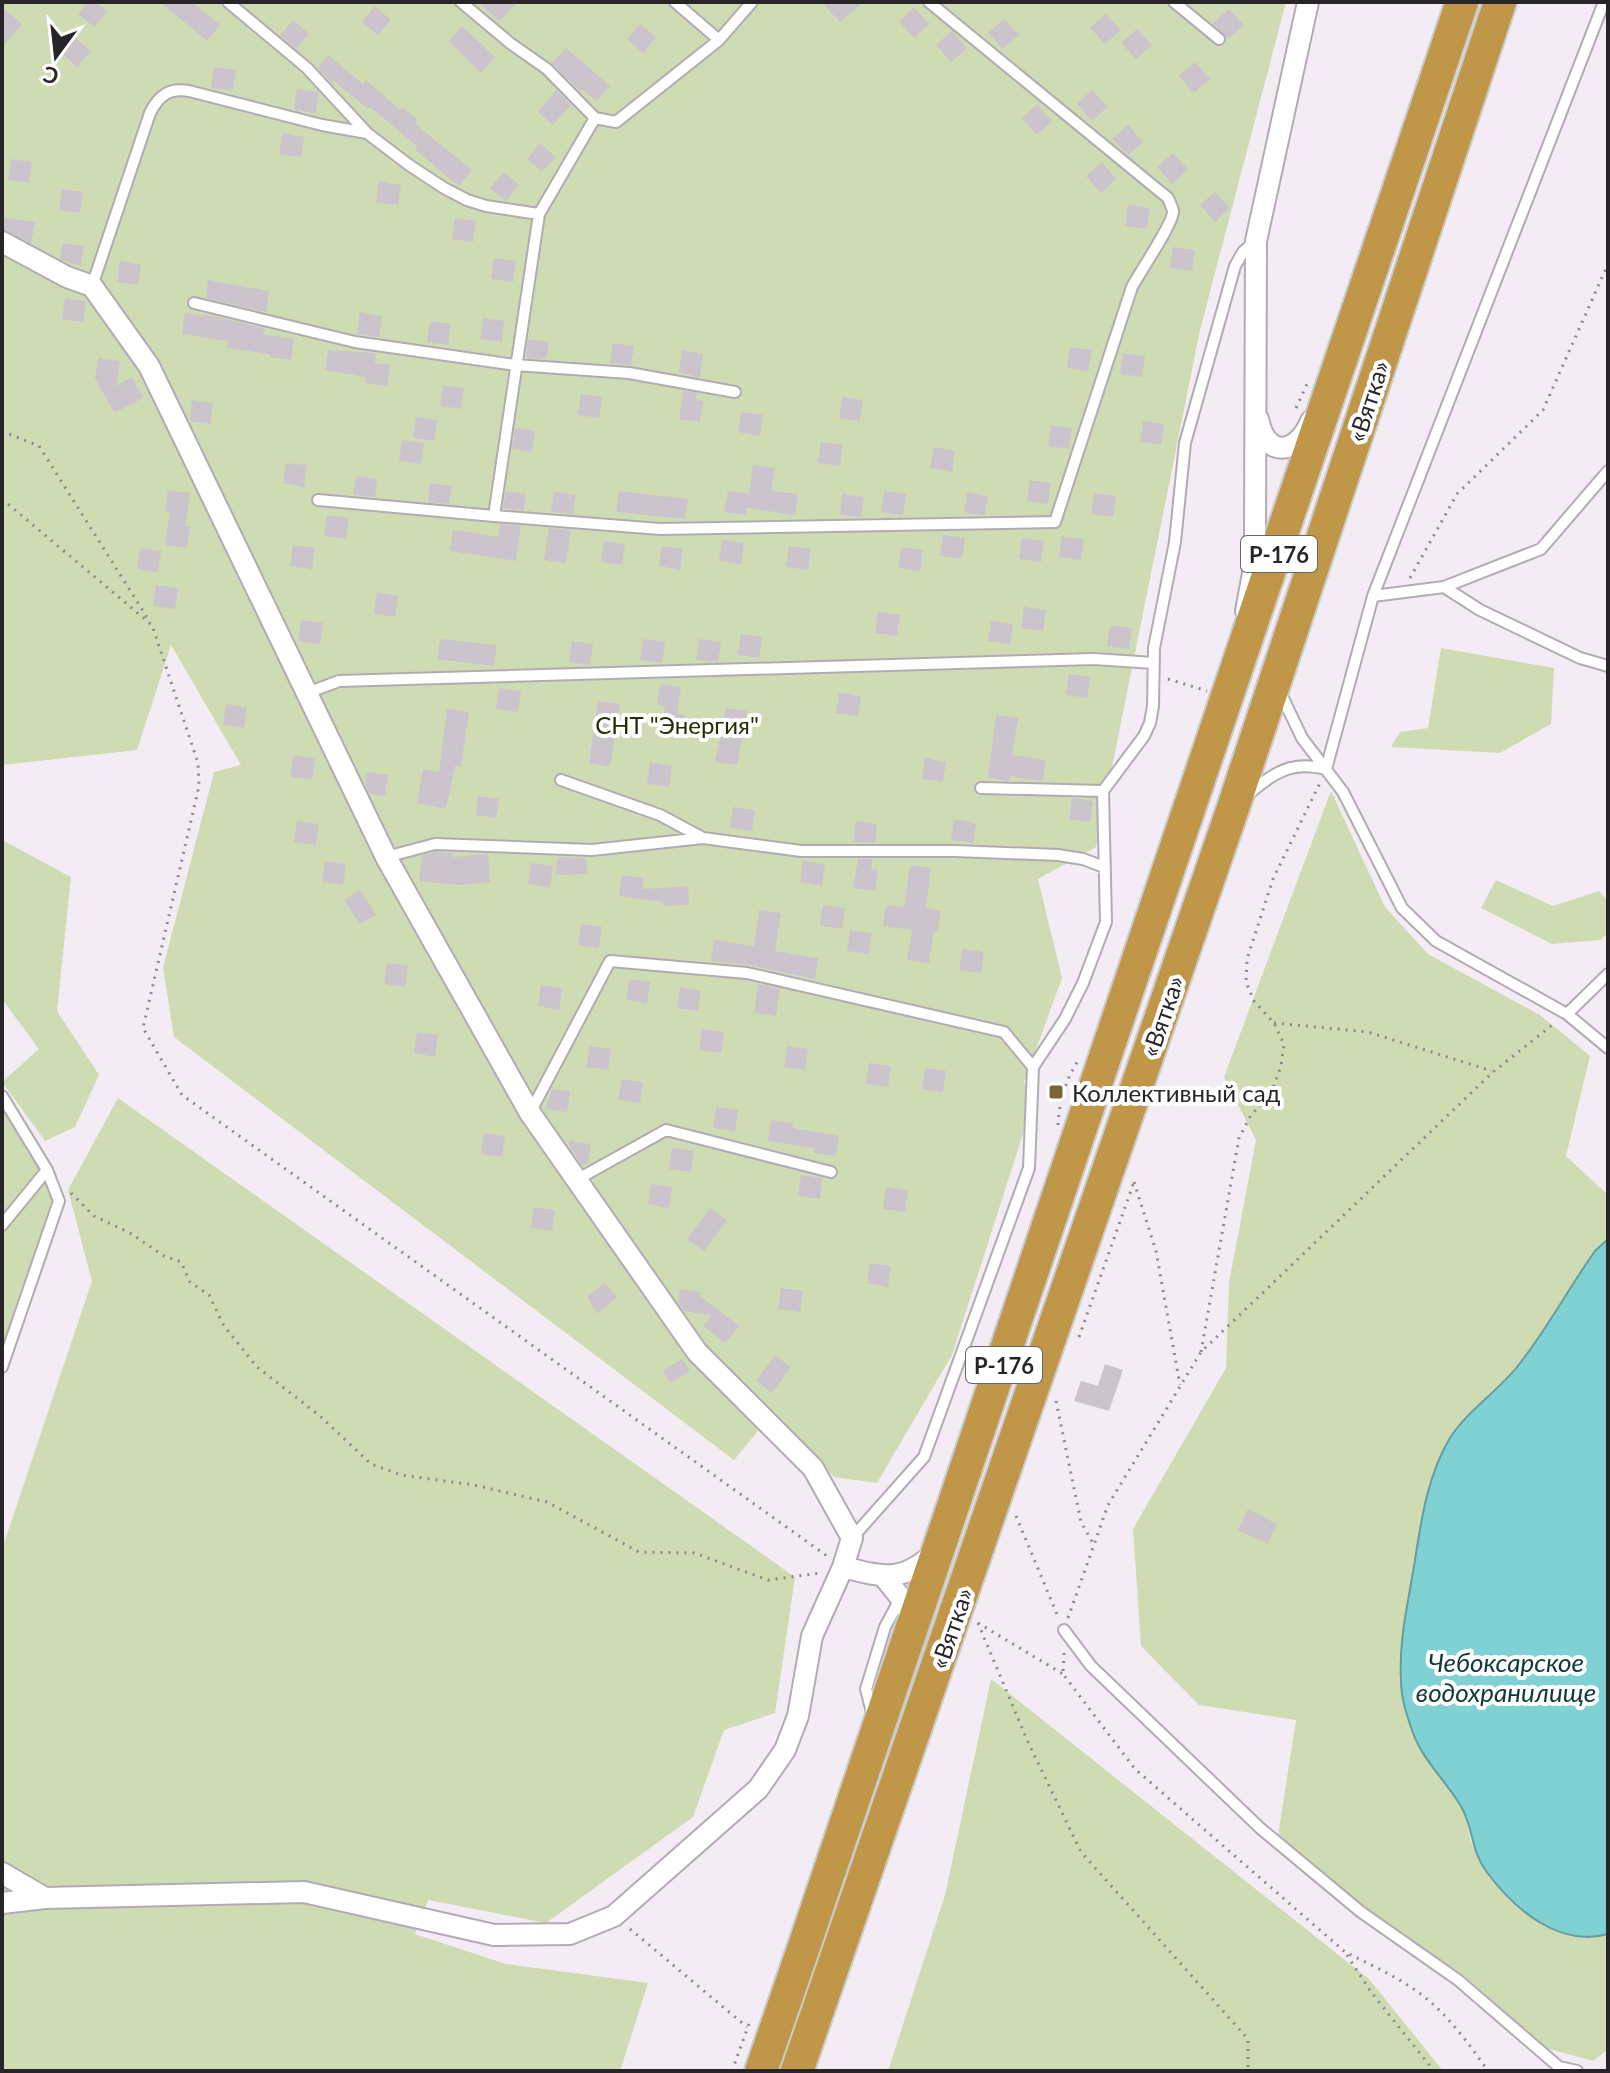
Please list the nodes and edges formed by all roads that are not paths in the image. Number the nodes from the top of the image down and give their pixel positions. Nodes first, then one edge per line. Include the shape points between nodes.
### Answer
1 (228, 2) edge
2 (461, 2) edge
3 (675, 2) edge
4 (752, 2) edge
5 (929, 2) edge
6 (1174, 2) edge
7 (1308, 2) edge
8 (1462, 2) edge
9 (1500, 2) edge
10 (1604, 2) edge
11 (1219, 39) dead end
12 (719, 40) junction
13 (595, 118) junction
14 (367, 133) junction
15 (539, 214) junction
16 (1256, 241) junction
17 (2, 242) edge
18 (92, 286) junction
19 (1368, 287) junction
20 (194, 303) dead end
21 (515, 365) junction
22 (735, 392) dead end
23 (1256, 408) junction
24 (1608, 471) edge
25 (318, 500) dead end
26 (494, 516) junction
27 (1444, 587) junction
28 (1373, 596) junction
29 (1608, 666) edge
30 (1154, 669) junction
31 (1276, 679) junction
32 (307, 693) junction
33 (1326, 769) junction
34 (1206, 775) junction
35 (561, 780) dead end
36 (981, 788) dead end
37 (1103, 791) junction
38 (1233, 808) junction
39 (703, 838) junction
40 (386, 857) junction
41 (1104, 867) junction
42 (1608, 974) edge
43 (1567, 1014) junction
44 (1608, 1048) edge
45 (1033, 1067) junction
46 (2, 1096) edge
47 (530, 1113) junction
48 (47, 1170) junction
49 (831, 1172) dead end
50 (578, 1179) junction
51 (2, 1225) edge
52 (2, 1367) edge
53 (852, 1538) junction
54 (943, 1544) junction
55 (843, 1567) junction
56 (884, 1577) junction
57 (901, 1598) junction
58 (916, 1626) junction
59 (1064, 1630) road end
60 (878, 1733) junction
61 (912, 1741) junction
62 (900, 1810) dead end
63 (2, 1873) edge
64 (45, 1898) junction
65 (2, 1903) edge
66 (761, 2071) edge
67 (797, 2071) edge
68 (1577, 2071) edge

1 - 14 lane via 307,68
2 - 13 lane via 547,69
3 - 12 lane
4 - 12 lane
5 - 26 lane via 1168,198 1173,212 1132,287 1055,522 660,529
6 - 11 lane
7 - 16 street
8 - 19 highway, «Вятка» / Р-176
9 - 31 highway, «Вятка» / Р-176
10 - 28 lane
12 - 13 lane via 616,122
13 - 15 lane
14 - 15 lane via 455,194 486,206
14 - 18 lane via 189,91 166,92 150,113
15 - 21 lane
16 - 23 street
16 - 30 lane via 1235,266 1185,443
17 - 18 street
18 - 32 street via 149,366
19 - 23 street via 1301,441 1287,447 1265,440
19 - 34 highway, «Вятка» / Р-176
20 - 21 lane via 355,342
21 - 22 lane via 629,373
21 - 26 lane
23 - 34 street via 1254,568
24 - 27 lane via 1541,549
25 - 26 lane
27 - 28 lane
27 - 29 lane via 1480,610
28 - 33 lane
30 - 32 lane via 1094,659 355,680
30 - 37 lane via 1150,723
31 - 33 lane via 1295,726
31 - 38 highway, «Вятка» / Р-176
32 - 40 street
33 - 38 lane via 1286,768
33 - 43 lane via 1402,908 1436,941
34 - 54 highway, «Вятка» / Р-176
35 - 39 lane via 660,815
36 - 37 lane
37 - 41 lane
38 - 61 highway, «Вятка» / Р-176
39 - 40 lane via 592,850 435,844
39 - 41 lane via 801,851 1058,855
40 - 47 street
41 - 45 lane via 1106,922 1065,1019
42 - 43 lane
43 - 44 lane
45 - 47 lane via 1004,1032 747,973 610,961
45 - 53 lane via 1029,1168 924,1457
46 - 48 lane
47 - 50 street
48 - 51 lane
48 - 52 lane via 59,1201
49 - 50 lane via 666,1130
50 - 53 street via 697,1352 813,1468
53 - 55 street
54 - 56 street via 906,1574
54 - 58 highway, «Вятка» / Р-176
55 - 56 street
55 - 64 street via 812,1636 798,1716 785,1750 758,1789 614,1916 570,1934 494,1935 304,1892
56 - 57 street
57 - 58 street
57 - 60 lane via 885,1627 866,1689
58 - 60 highway, «Вятка» / Р-176
59 - 68 lane via 1091,1666 1260,1828 1361,1912 1458,1980 1559,2067
60 - 66 highway, «Вятка» / Р-176
61 - 62 lane
61 - 67 highway, «Вятка» / Р-176
63 - 64 street
64 - 65 street

